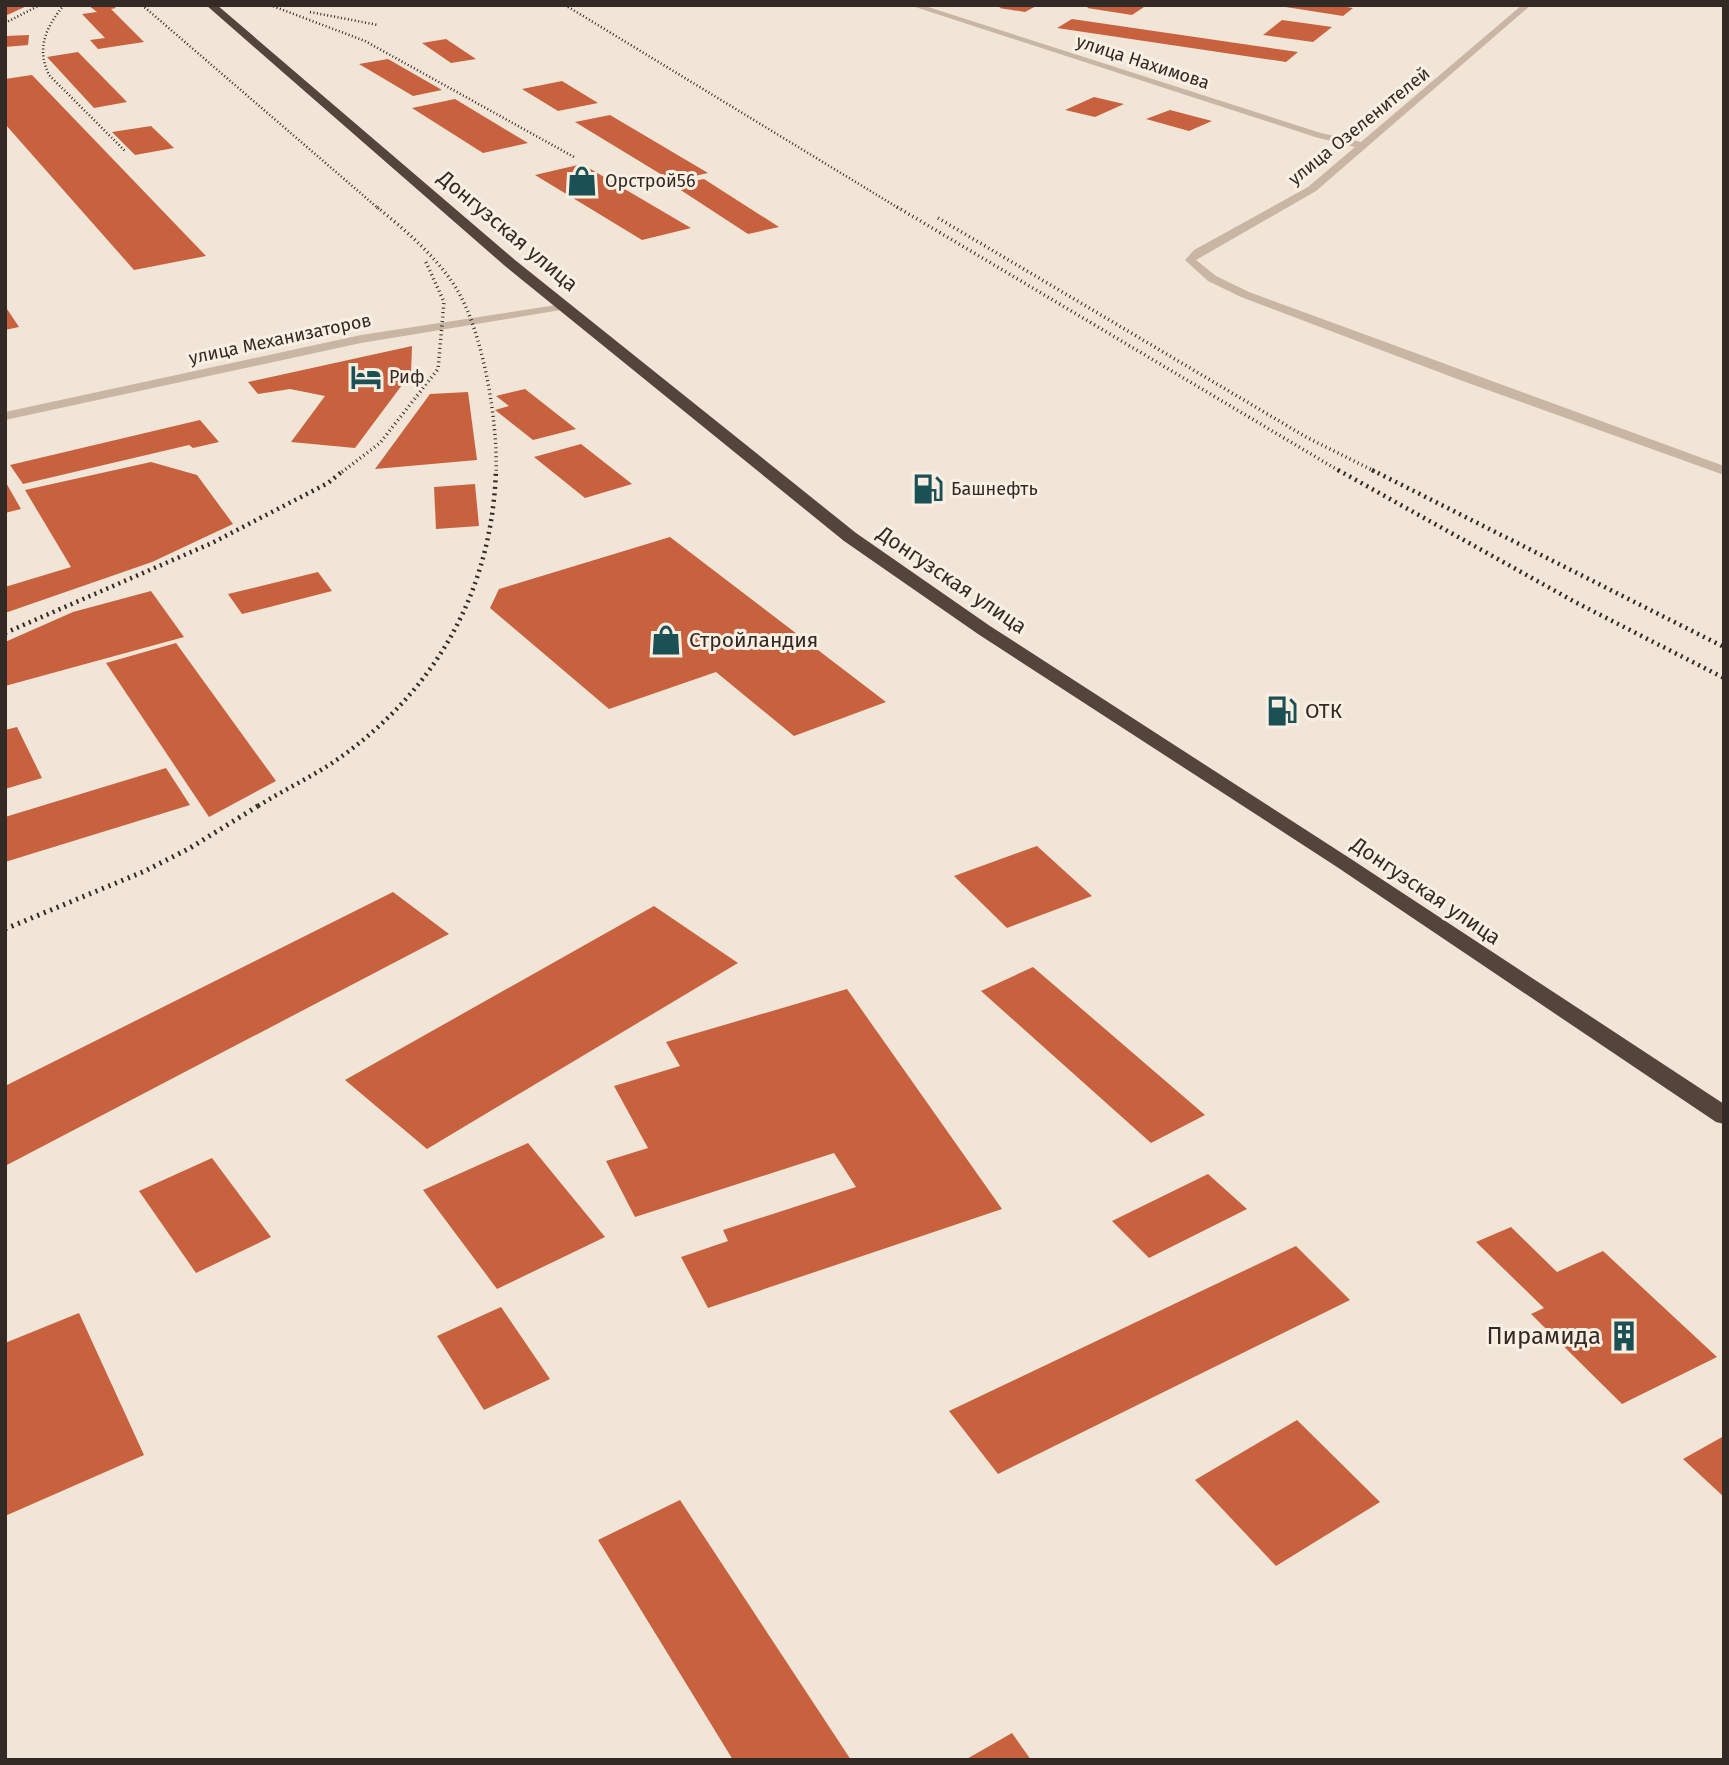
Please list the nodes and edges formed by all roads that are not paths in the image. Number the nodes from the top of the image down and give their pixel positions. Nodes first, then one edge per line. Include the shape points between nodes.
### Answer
1 (211, 5) edge
2 (913, 5) edge
3 (1527, 5) edge
4 (1364, 146) junction
5 (563, 307) junction
6 (5, 416) edge
7 (1724, 471) edge
8 (1724, 1116) edge

1 - 5 highway, Донгузская улица
2 - 4 street, улица Нахимова
3 - 4 street, улица Озеленителей
4 - 7 street, улица Озеленителей via 1312,189 1190,260 1198,270 1231,287 1420,362
5 - 6 street, улица Механизаторов via 361,339
5 - 8 highway, Донгузская улица via 850,537 984,630

